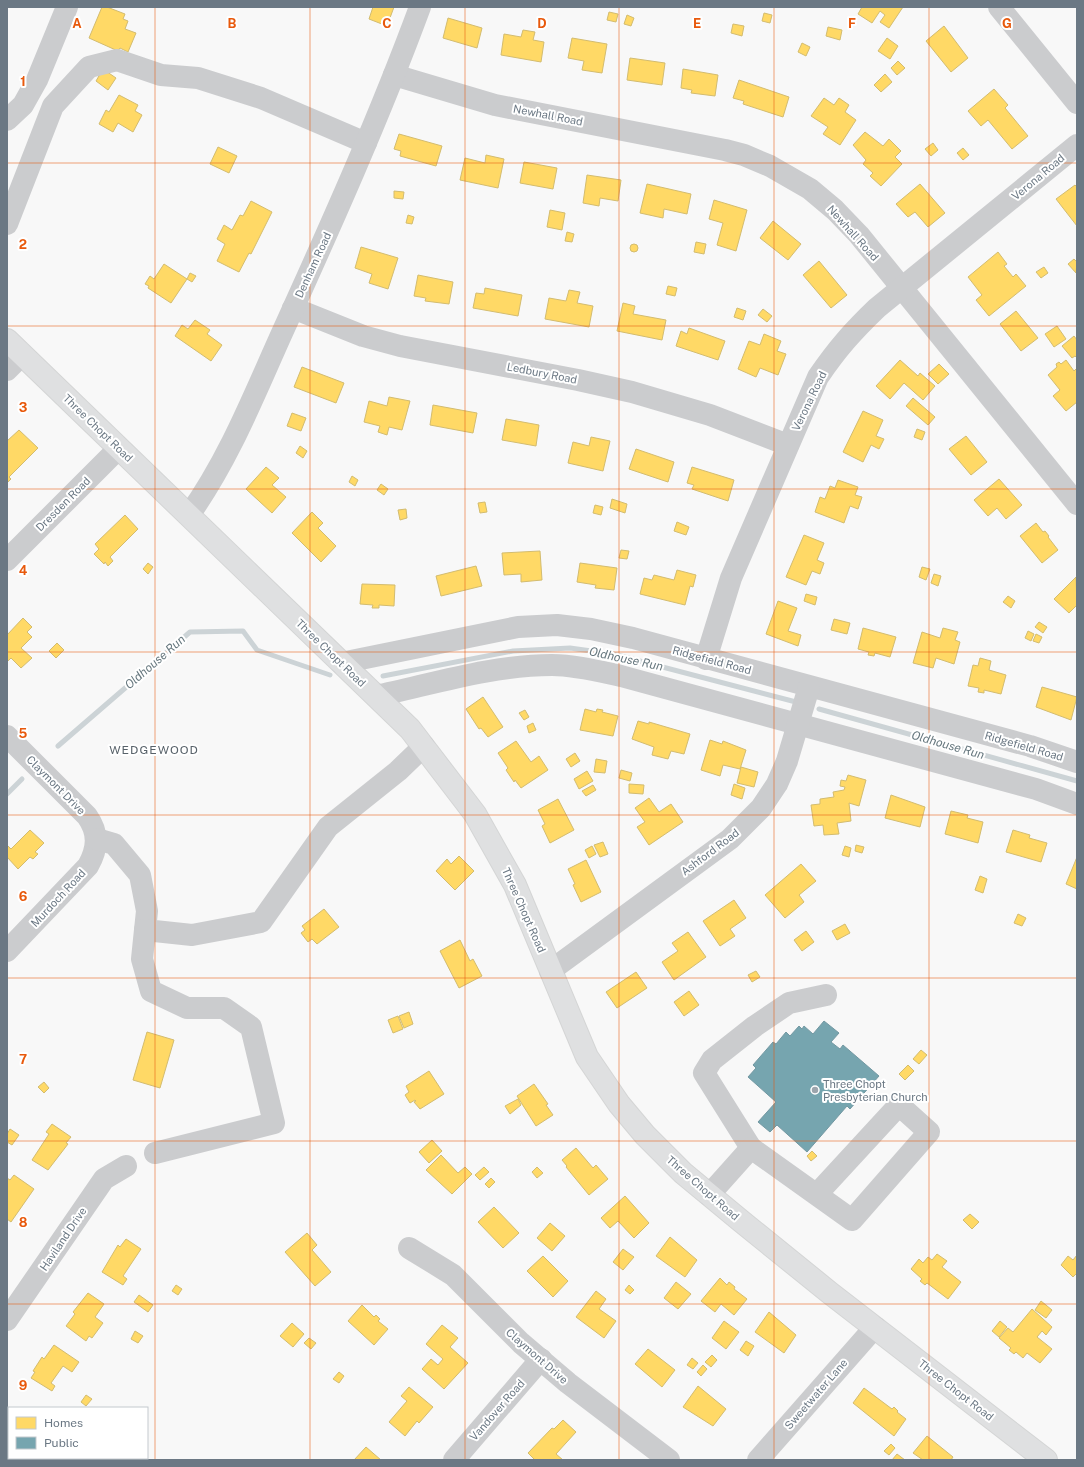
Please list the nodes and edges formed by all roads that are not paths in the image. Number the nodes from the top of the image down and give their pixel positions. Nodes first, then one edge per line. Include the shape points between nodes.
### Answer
1 (66, 7) edge
2 (420, 7) edge
3 (999, 7) edge
4 (394, 75) junction
5 (1077, 103) edge
6 (7, 120) edge
7 (366, 143) junction
8 (1077, 145) edge
9 (7, 224) edge
10 (901, 289) junction
11 (294, 308) junction
12 (15, 348) edge
13 (7, 370) edge
14 (788, 445) junction
15 (119, 448) junction
16 (1077, 504) edge
17 (189, 516) junction
18 (7, 560) edge
19 (706, 659) junction
20 (341, 663) junction
21 (808, 687) junction
22 (376, 696) junction
23 (798, 724) junction
24 (7, 736) edge
25 (424, 746) junction
26 (1077, 762) edge
27 (1077, 804) edge
28 (97, 839) junction
29 (145, 930) junction
30 (7, 951) edge
31 (550, 971) junction
32 (826, 995) dead end
33 (751, 1148) junction
34 (155, 1153) dead end
35 (126, 1166) dead end
36 (709, 1194) junction
37 (817, 1194) junction
38 (409, 1248) dead end
39 (7, 1320) edge
40 (875, 1327) junction
41 (541, 1359) junction
42 (454, 1460) edge
43 (669, 1460) edge
44 (758, 1460) edge
45 (1046, 1460) edge

1 - 6 street via 37,80 23,105
2 - 4 street, Denham Road
3 - 5 street
4 - 7 street, Denham Road
4 - 10 street, Newhall Road via 495,105 725,150 770,166 804,184 835,210 859,235
7 - 9 street via 261,98 198,78 161,75 117,60 89,67 53,106
7 - 11 street, Denham Road
8 - 10 street, Verona Road
10 - 14 street, Verona Road via 850,334 828,362 818,377
10 - 16 street, Newhall Road
11 - 14 street, Ledbury Road via 363,336 400,346 632,392 710,415
11 - 17 street, Denham Road via 209,487
12 - 13 street
12 - 15 main road, Three Chopt Road
14 - 19 street, Verona Road via 731,578
15 - 17 main road, Three Chopt Road
15 - 18 street, Dresden Road
17 - 20 main road, Three Chopt Road
19 - 20 street, Ridgefield Road via 619,635 557,625 498,629
19 - 21 street, Ridgefield Road
20 - 22 main road, Three Chopt Road
21 - 23 street, Ashford Road
21 - 26 street, Ridgefield Road via 1030,746
22 - 23 street via 518,667 576,666
22 - 25 main road, Three Chopt Road
23 - 27 street via 1036,789
23 - 31 street, Ashford Road via 777,784 761,808 744,826 730,839
24 - 28 street, Claymont Drive via 87,816 94,826
25 - 29 street via 398,771 328,827 261,922 192,935
25 - 31 main road, Three Chopt Road via 475,814 507,870
28 - 29 street via 114,844 140,875 147,911
28 - 30 street, Murdoch Road via 88,866
29 - 34 street via 142,959 151,991 187,1008 224,1008 251,1027 274,1123
31 - 36 main road, Three Chopt Road via 587,1057 619,1104 683,1174
32 - 33 street via 789,1003 712,1060 704,1073
33 - 36 street
33 - 37 street
35 - 39 street, Haviland Drive via 104,1179
36 - 40 main road, Three Chopt Road
37 - 37 street via 852,1220 929,1132 899,1105
38 - 41 street, Claymont Drive via 453,1275 502,1325
40 - 44 street, Sweetwater Lane
40 - 45 main road, Three Chopt Road
41 - 42 street, Vandover Road
41 - 43 street, Claymont Drive via 568,1383

